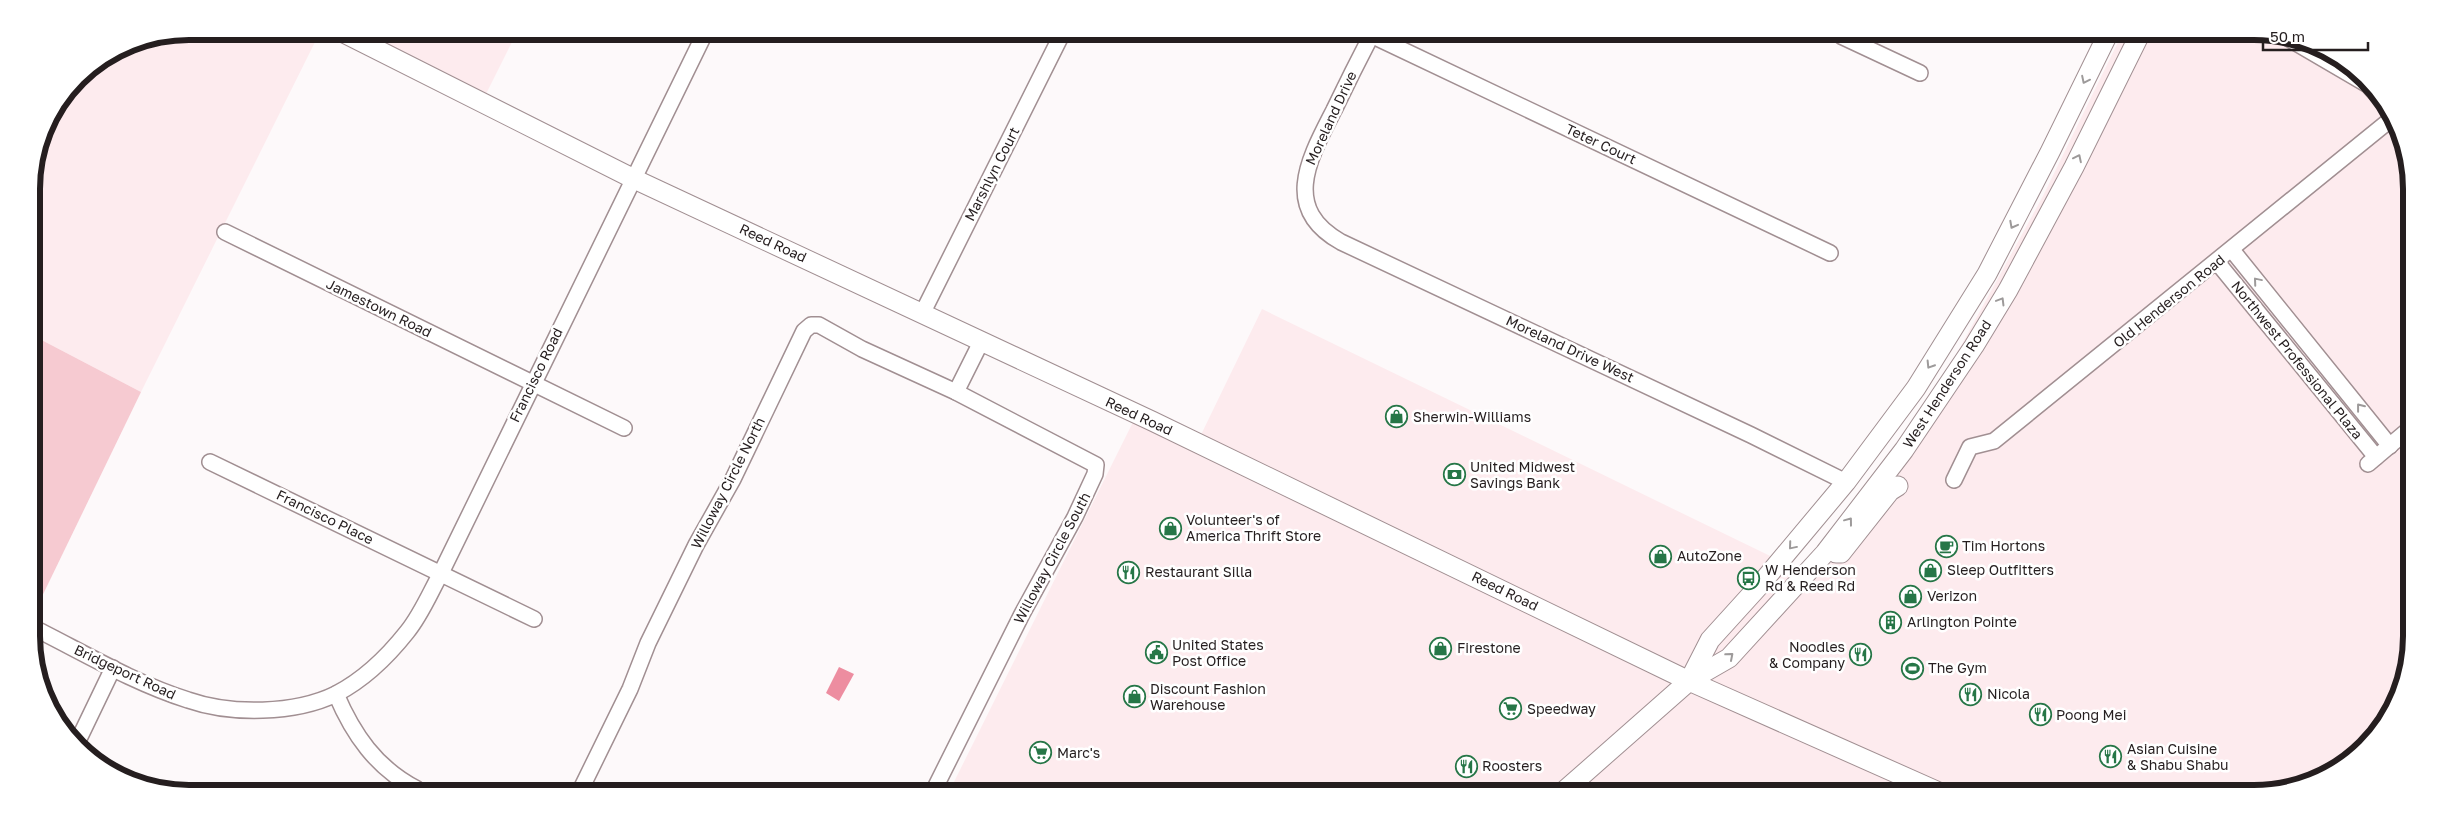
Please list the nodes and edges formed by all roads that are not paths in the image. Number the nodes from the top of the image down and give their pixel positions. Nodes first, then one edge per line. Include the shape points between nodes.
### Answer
1 (358, 40) edge
2 (701, 40) edge
3 (1059, 40) edge
4 (1368, 40) edge
5 (1382, 40) edge
6 (1849, 40) edge
7 (2105, 40) edge
8 (2136, 40) edge
9 (2308, 50) edge
10 (2347, 72) edge
11 (1920, 74) dead end
12 (2387, 122) edge
13 (632, 178) junction
14 (1307, 204) joint
15 (225, 232) dead end
16 (2232, 250) junction
17 (1830, 253) dead end
18 (2217, 262) junction
19 (922, 314) junction
20 (981, 342) junction
21 (533, 383) junction
22 (956, 392) junction
23 (624, 428) dead end
24 (2403, 435) edge
25 (2390, 446) junction
26 (210, 462) dead end
27 (1954, 480) dead end
28 (1846, 482) junction
29 (1898, 486) dead end
30 (1825, 553) junction
31 (441, 573) junction
32 (534, 619) dead end
33 (40, 631) edge
34 (113, 668) junction
35 (1689, 681) junction
36 (336, 694) junction
37 (80, 737) edge
38 (411, 785) edge
39 (583, 785) edge
40 (936, 785) edge
41 (1571, 785) edge
42 (1923, 785) edge

1 - 13 main road, Reed Road
2 - 13 street, Francisco Road
3 - 19 street, Marshlyn Court
4 - 14 street, Moreland Drive via 1311,154 1305,179
5 - 17 street, Teter Court
6 - 11 street
7 -> 28 main road, West Henderson Road via 1987,274 1916,388
30 -> 8 main road, West Henderson Road via 1904,450 2008,290 2074,167
9 - 10 street
12 - 16 street, Old Henderson Road
13 - 19 main road, Reed Road
13 - 21 street, Francisco Road
14 - 28 street, Moreland Drive West via 1320,227 1341,242
15 - 21 street, Jamestown Road
16 - 18 street, Old Henderson Road
25 -> 16 street, Northwest Professional Plaza
18 - 25 street, Northwest Professional Plaza via 2372,460
18 - 27 street, Old Henderson Road via 1994,441 1970,447
19 - 20 main road, Reed Road
20 - 22 street
20 - 35 main road, Reed Road via 1152,421
21 - 23 street, Jamestown Road
21 - 31 street, Francisco Road
22 - 39 street, Willoway Circle North via 862,349 819,325 811,325 804,331 733,479 648,643 630,690
22 - 40 street, Willoway Circle South via 1096,465 1075,517 1022,614
24 - 25 street, Northwest Professional Plaza
26 - 31 street, Francisco Place
28 -> 35 main road, West Henderson Road via 1710,640
29 - 30 main road via 1890,491 1841,553
35 -> 30 main road, West Henderson Road via 1729,658
31 - 32 street, Francisco Place
31 - 36 street, Francisco Road via 409,631 391,652
33 - 34 street, Bridgeport Road
34 - 36 street, Bridgeport Road via 155,688 217,708 247,711 282,708
34 - 37 street
35 - 41 main road, West Henderson Road
35 - 42 main road, Reed Road
36 - 38 street via 362,744 384,767

